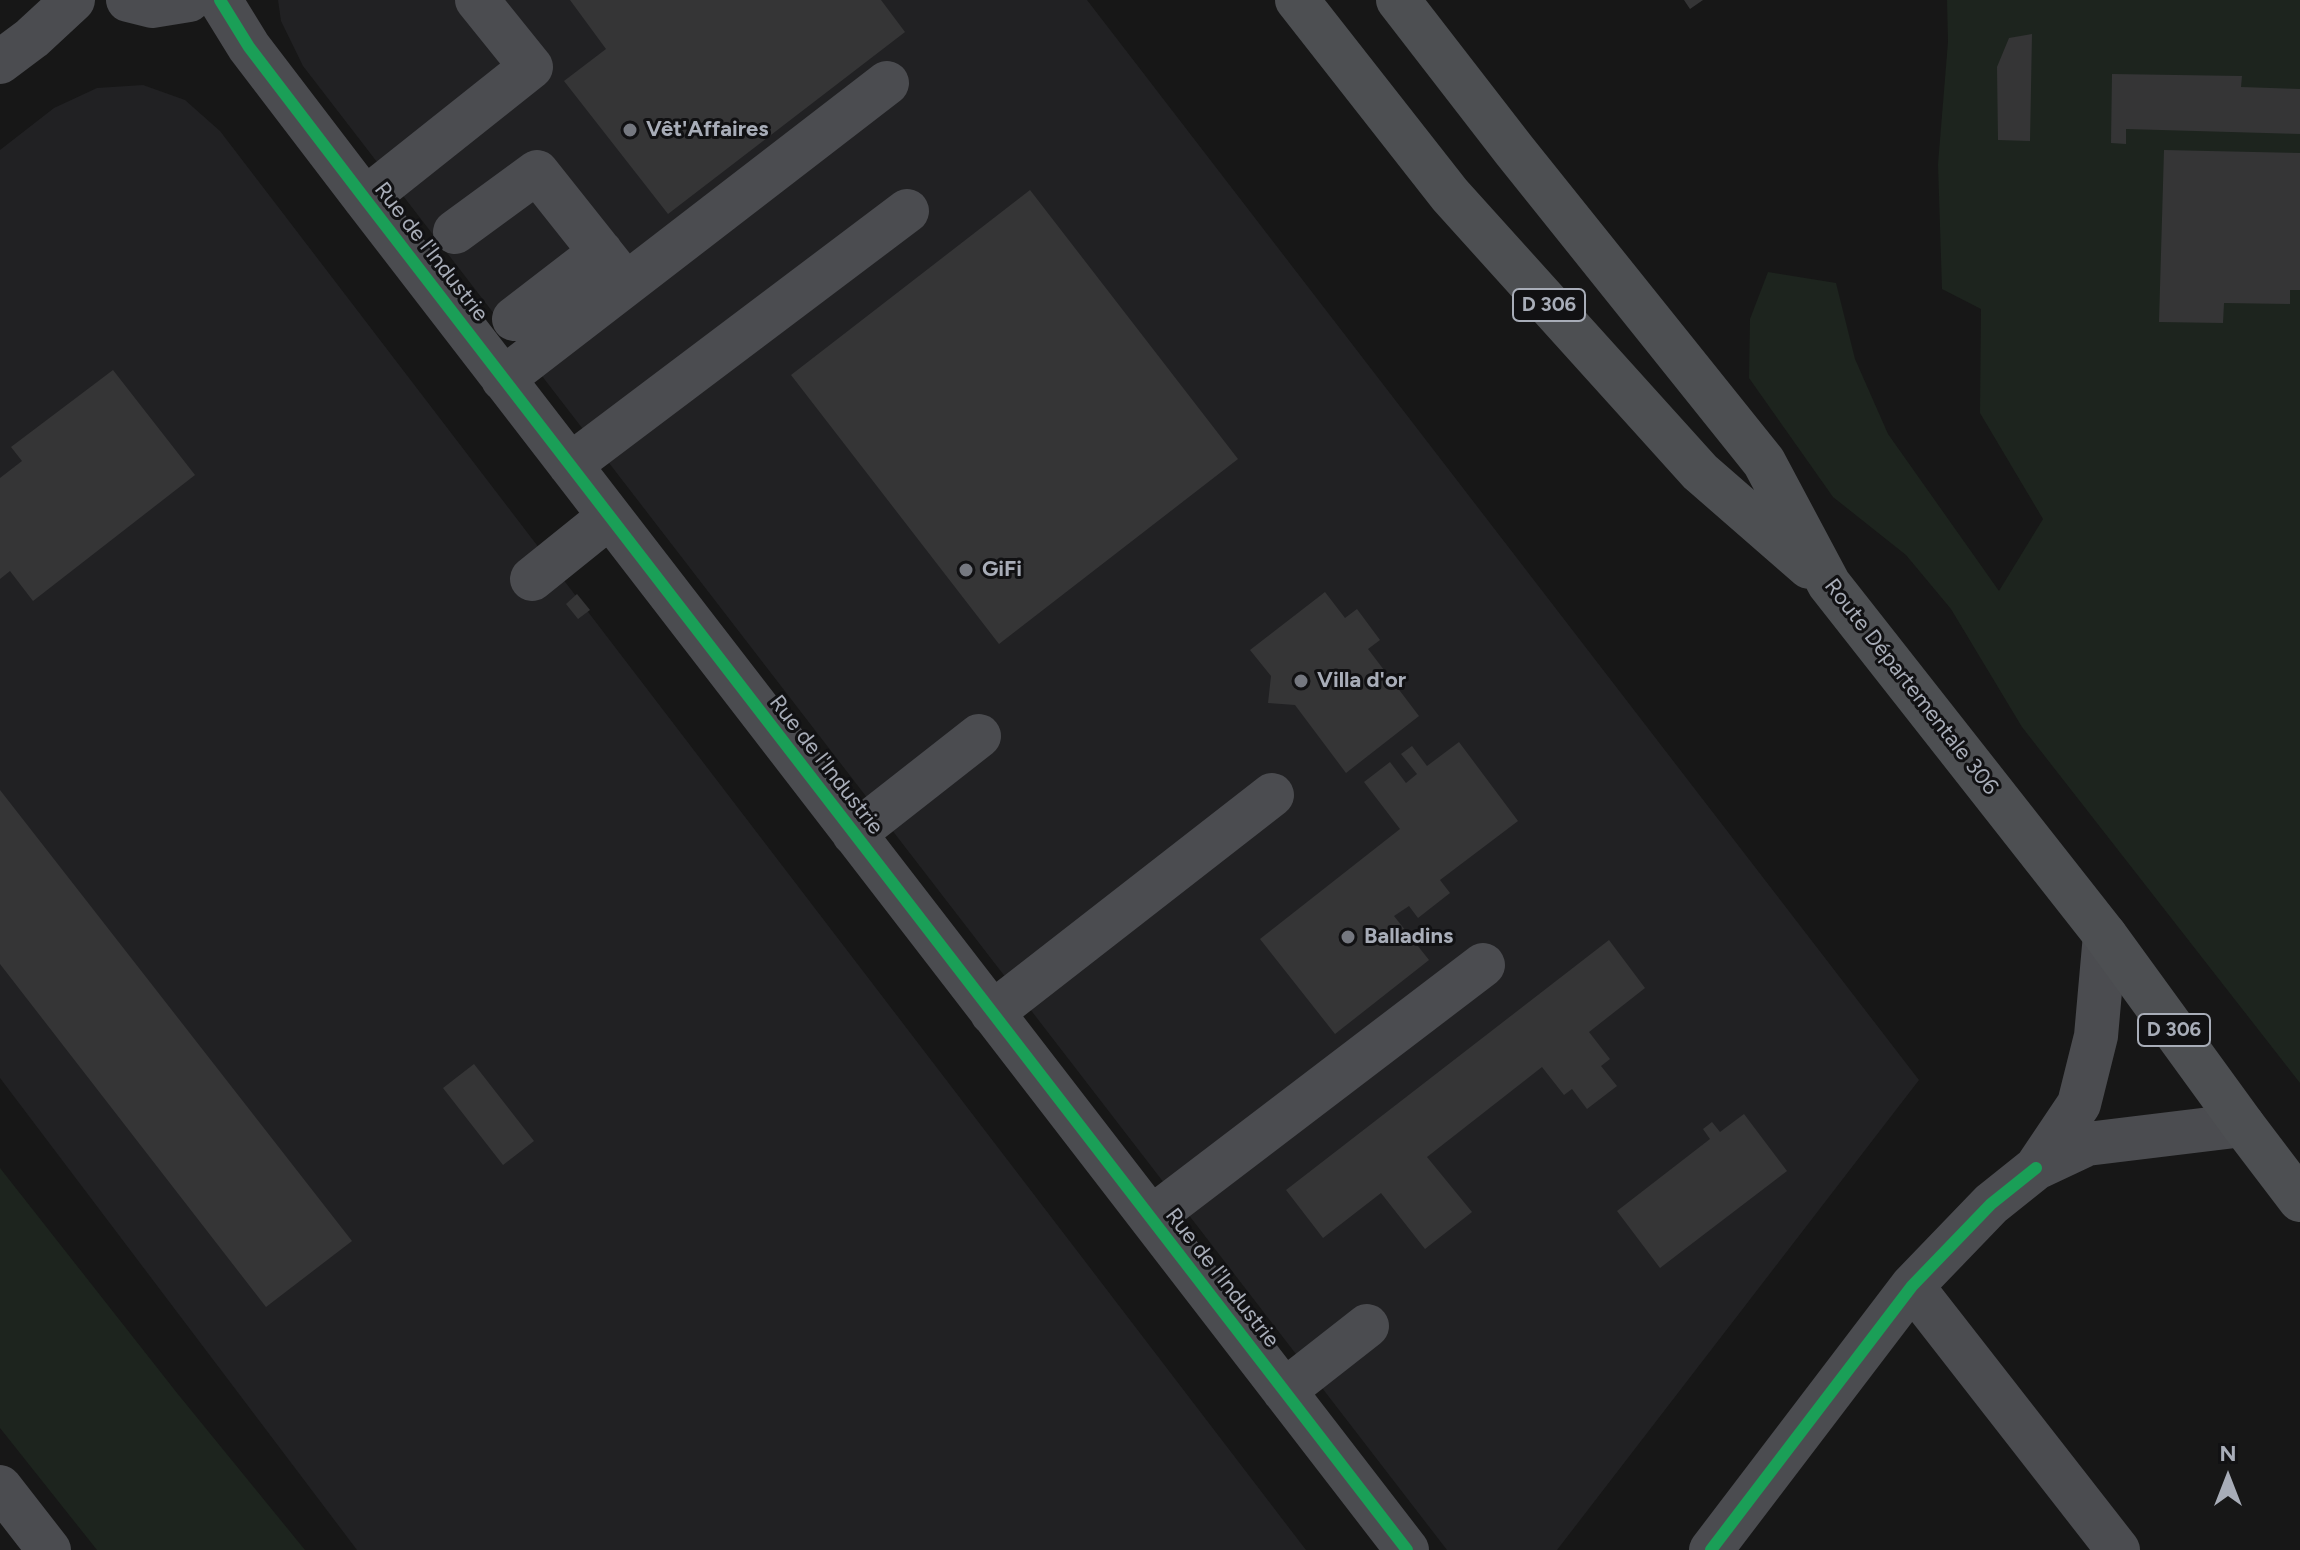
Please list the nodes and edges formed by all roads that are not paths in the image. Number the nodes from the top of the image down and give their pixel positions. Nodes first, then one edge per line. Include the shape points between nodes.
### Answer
1 (73, 0) edge
2 (128, 0) edge
3 (189, 0) edge
4 (220, 0) edge
5 (477, 0) edge
6 (1297, 0) edge
7 (1398, 0) edge
8 (0, 62) edge
9 (887, 83) dead end
10 (365, 199) junction
11 (907, 211) dead end
12 (455, 232) dead end
13 (613, 268) junction
14 (514, 319) dead end
15 (503, 379) junction
16 (570, 465) junction
17 (609, 517) junction
18 (532, 579) dead end
19 (1829, 584) junction
20 (979, 736) dead end
21 (1272, 795) dead end
22 (854, 834) junction
23 (2105, 935) junction
24 (1483, 965) dead end
25 (992, 1013) junction
26 (2243, 1125) junction
27 (2036, 1168) junction
28 (2300, 1200) edge
29 (1151, 1218) junction
30 (1912, 1286) junction
31 (1367, 1326) dead end
32 (1284, 1391) junction
33 (0, 1487) edge
34 (49, 1550) edge
35 (1407, 1550) edge
36 (1711, 1550) edge
37 (2118, 1550) edge

1 - 8 street
2 - 3 street via 152,6
4 - 10 street, Rue de l'Industrie via 249,47
5 - 10 street via 531,67
6 - 19 main road, D 306 via 1450,195 1679,449
7 - 19 main road, Route Départementale 306 / D 306 via 1764,462
9 - 13 street
10 - 15 street, Rue de l'Industrie
11 - 16 street
12 - 13 street via 537,172
13 - 14 street
13 - 15 street
15 - 16 street, Rue de l'Industrie
16 - 17 street, Rue de l'Industrie
17 - 18 street
17 - 22 street, Rue de l'Industrie
19 - 23 main road, Route Départementale 306 / D 306
20 - 22 street
21 - 25 street
22 - 25 street, Rue de l'Industrie
23 - 26 main road, Route Départementale 306 / D 306
23 - 27 street via 2096,1036 2079,1104
24 - 29 street
25 - 29 street, Rue de l'Industrie
26 - 27 street via 2087,1144
26 - 28 main road, Route Départementale 306 / D 306
27 - 30 street via 1991,1204
29 - 32 street, Rue de l'Industrie
30 - 36 street
30 - 37 street
31 - 32 street
32 - 35 street, Rue de l'Industrie
33 - 34 street

